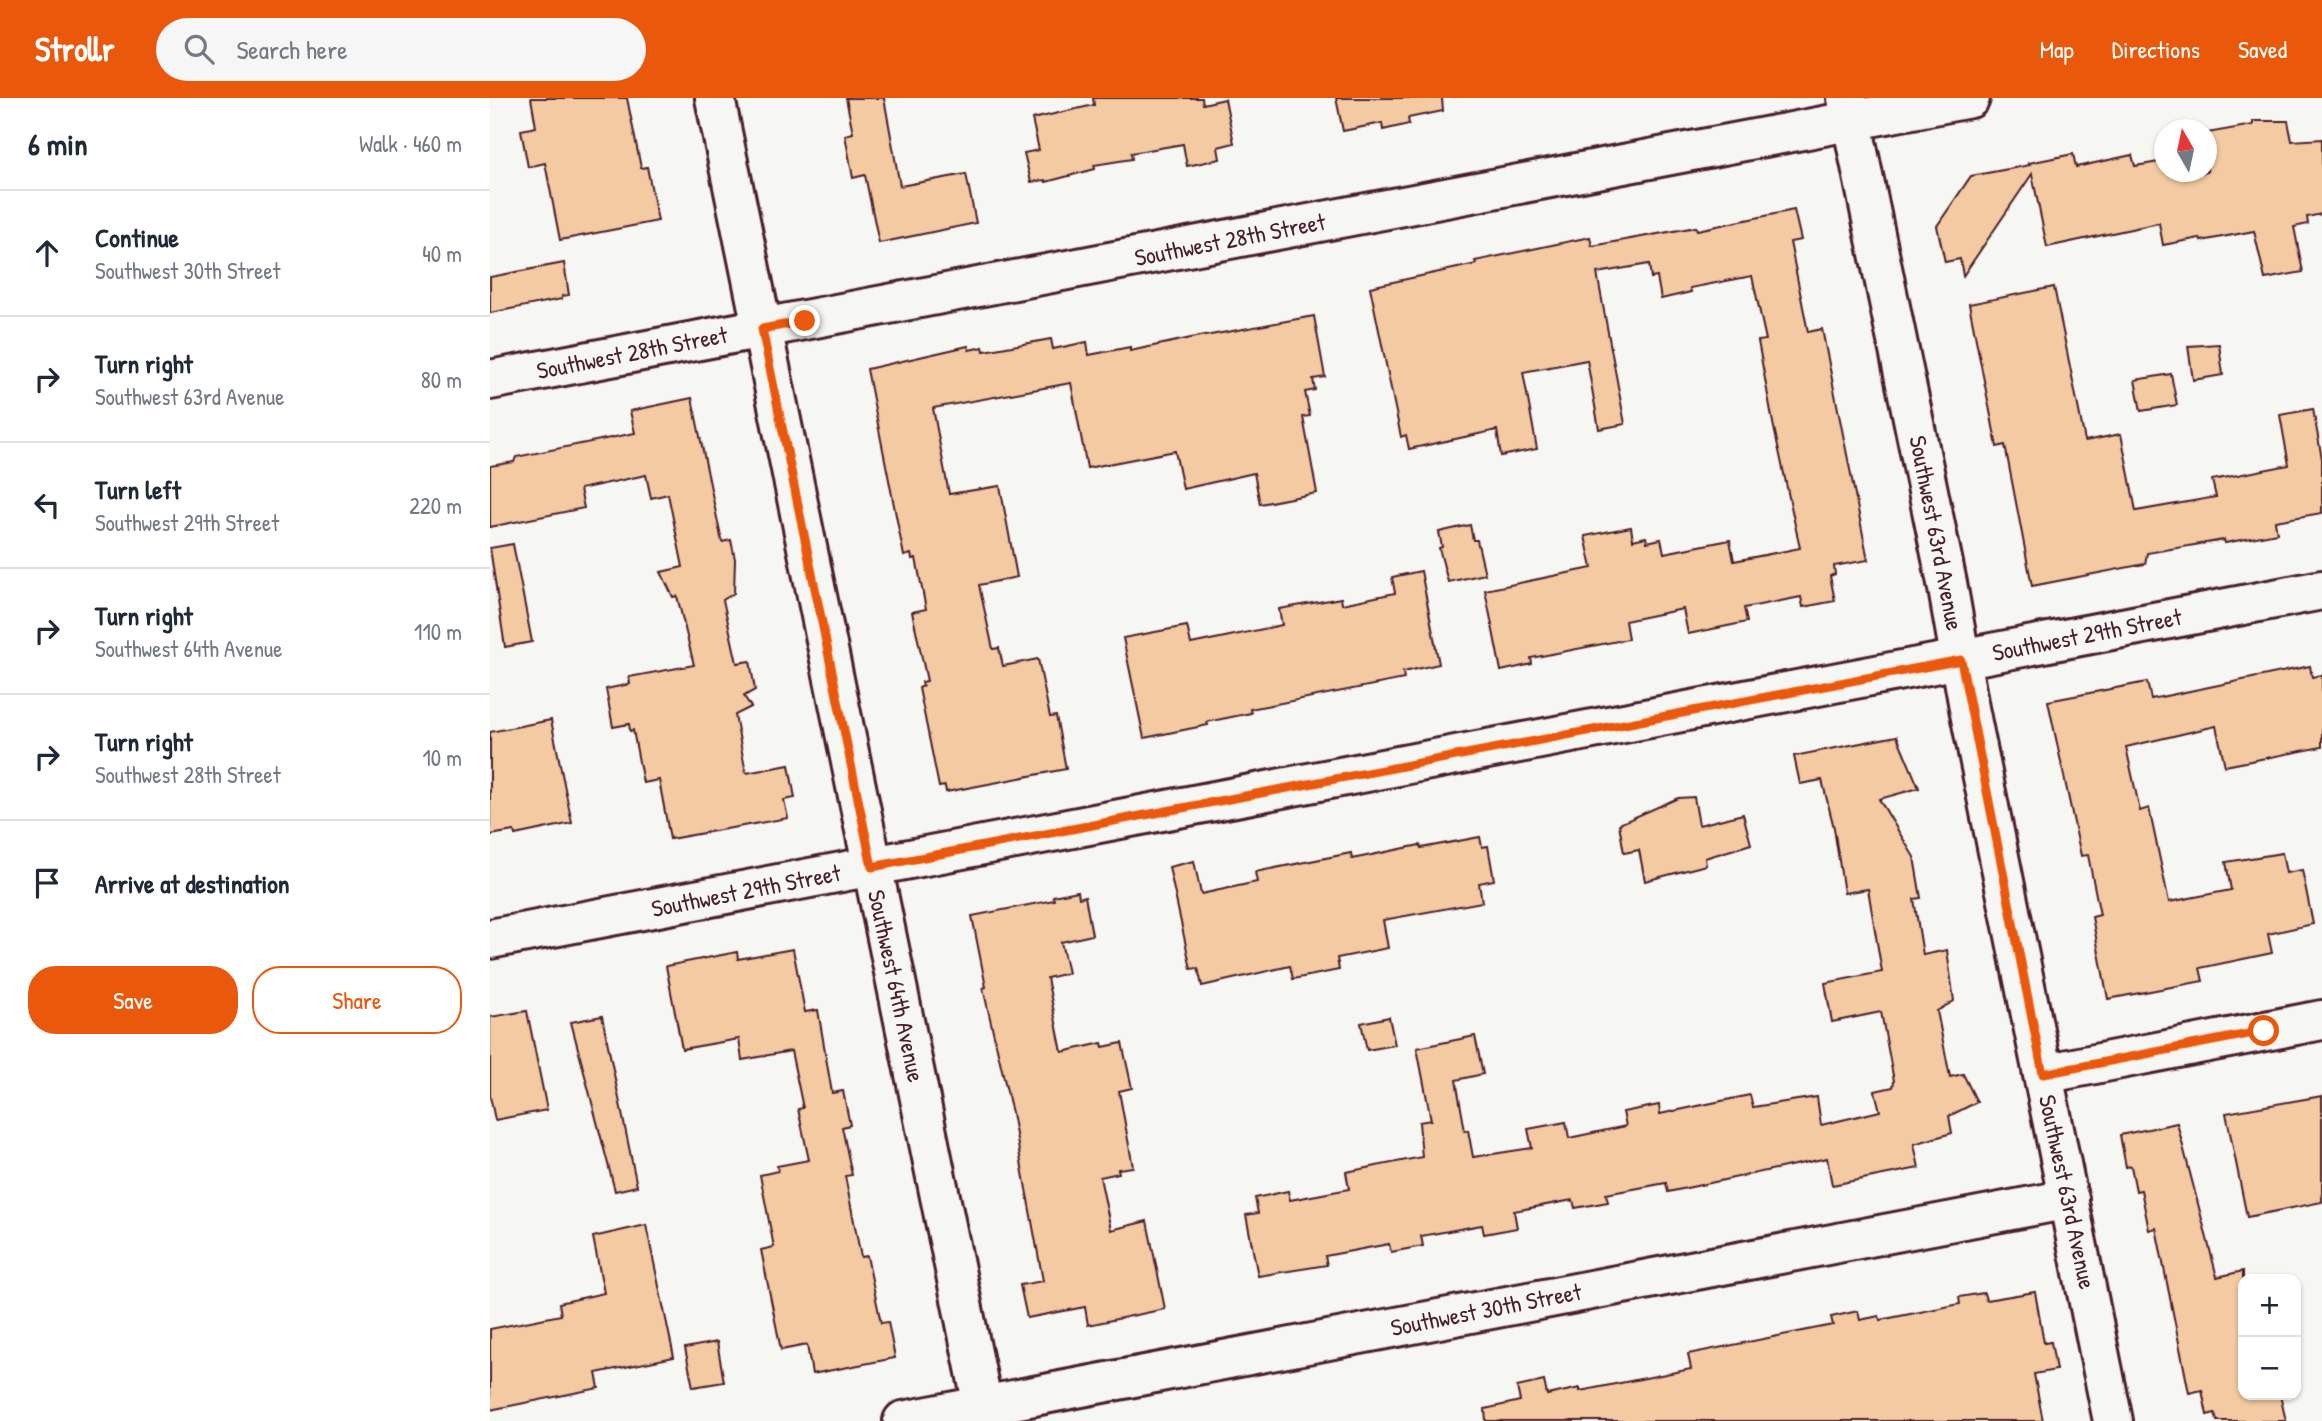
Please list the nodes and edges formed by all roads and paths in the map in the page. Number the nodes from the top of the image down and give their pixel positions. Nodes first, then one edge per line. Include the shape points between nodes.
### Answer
1 (715, 98) edge
2 (1970, 98) edge
3 (1849, 110) edge
4 (762, 329) junction
5 (490, 380) edge
6 (2322, 590) edge
7 (1961, 660) junction
8 (872, 867) junction
9 (490, 939) edge
10 (2322, 1020) edge
11 (2043, 1074) junction
12 (2069, 1199) junction
13 (984, 1413) edge
14 (903, 1421) edge
15 (2113, 1421) edge

1 - 4 street, Southwest 64th Avenue
2 - 3 street, Southwest 28th Street
3 - 4 street, Southwest 28th Street
3 - 7 street, Southwest 63rd Avenue
4 - 5 street, Southwest 28th Street
4 - 8 street, Southwest 64th Avenue
6 - 7 street, Southwest 29th Street
7 - 8 street, Southwest 29th Street
7 - 11 street, Southwest 63rd Avenue
8 - 9 street, Southwest 29th Street
8 - 13 street, Southwest 64th Avenue
10 - 11 street
11 - 12 street, Southwest 63rd Avenue
12 - 13 street, Southwest 30th Street
12 - 15 street, Southwest 63rd Avenue
13 - 14 street, Southwest 30th Street

